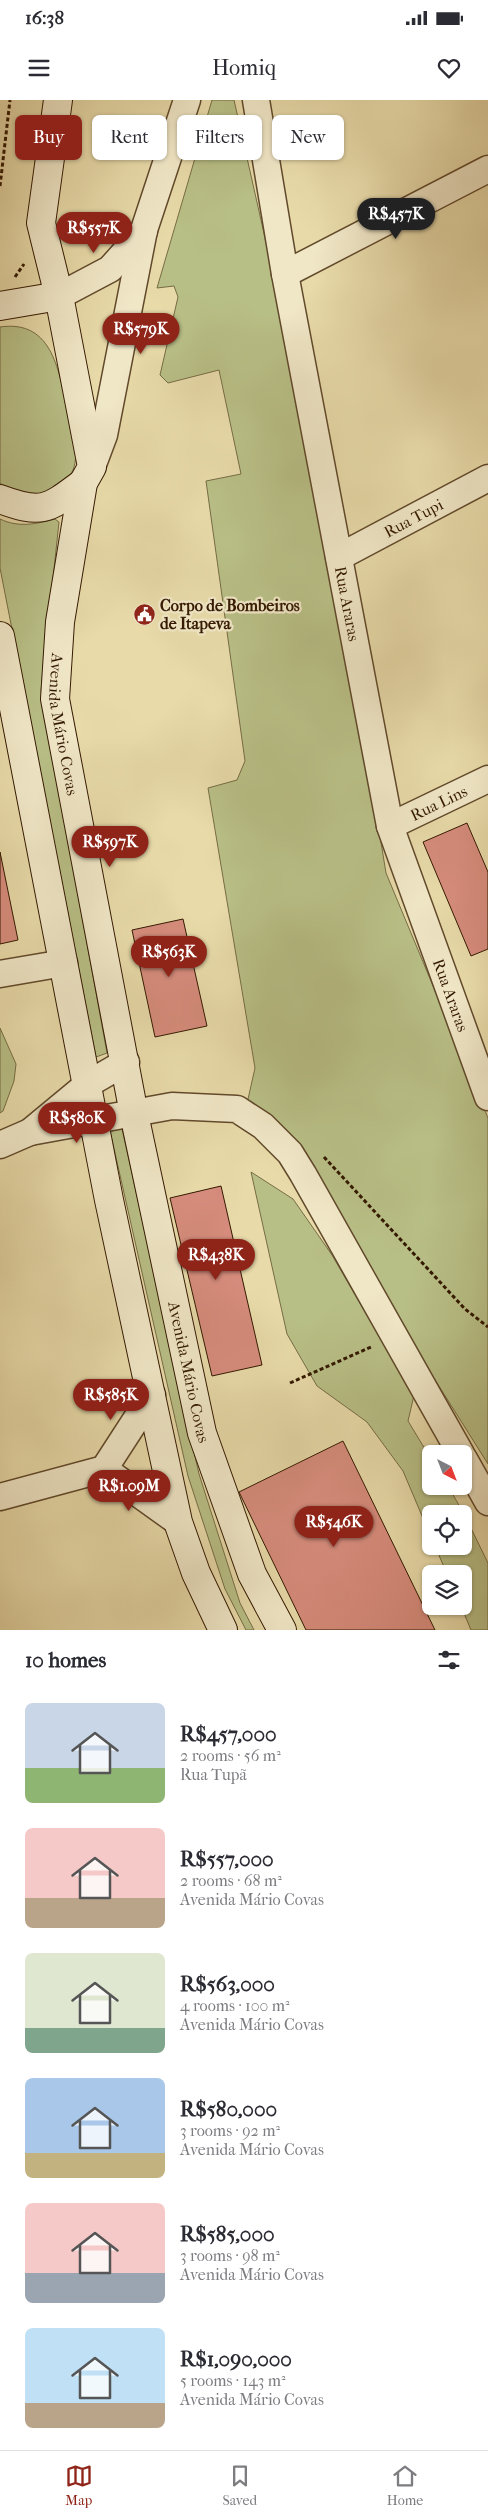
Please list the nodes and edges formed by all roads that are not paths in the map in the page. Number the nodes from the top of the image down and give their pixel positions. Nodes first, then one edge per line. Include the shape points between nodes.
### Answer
1 (58, 100) edge
2 (187, 100) edge
3 (256, 100) edge
4 (488, 169) edge
5 (144, 230) junction
6 (285, 274) junction
7 (59, 296) junction
8 (0, 306) edge
9 (88, 475) junction
10 (488, 478) edge
11 (0, 499) edge
12 (339, 557) junction
13 (0, 636) edge
14 (488, 779) edge
15 (390, 826) junction
16 (64, 963) junction
17 (0, 974) edge
18 (126, 1062) junction
19 (88, 1084) junction
20 (488, 1096) edge
21 (134, 1114) junction
22 (94, 1121) junction
23 (30, 1132) junction
24 (0, 1145) edge
25 (152, 1395) junction
26 (456, 1445) edge
27 (104, 1469) junction
28 (472, 1473) edge
29 (0, 1496) edge
30 (488, 1502) edge
31 (178, 1522) junction
32 (223, 1630) edge
33 (282, 1630) edge

1 - 7 main road, Avenida Mário Covas via 41,223
2 - 5 street
3 - 6 street, Rua Araras
4 - 6 street
5 - 7 street via 110,269
5 - 9 street via 104,435
6 - 12 street, Rua Araras
7 - 8 main road
7 - 9 main road, Avenida Mário Covas
9 - 11 main road via 54,505 34,509
9 - 18 main road, Avenida Mário Covas via 60,622 55,700
10 - 12 street, Rua Tupi
12 - 15 street, Rua Araras
13 - 16 main road
14 - 15 street, Rua Lins
15 - 20 street, Rua Araras
16 - 17 street
16 - 19 main road
18 - 19 street
18 - 21 main road, Avenida Mário Covas
19 - 22 main road
19 - 23 street
21 - 22 street
21 - 26 street via 172,1106 237,1109 263,1126 290,1153
21 - 33 main road, Avenida Mário Covas via 202,1433 252,1574
22 - 23 street
22 - 25 main road
23 - 24 street
25 - 27 street
25 - 31 main road
27 - 29 street
27 - 31 street
28 - 30 street
31 - 32 main road via 196,1573

